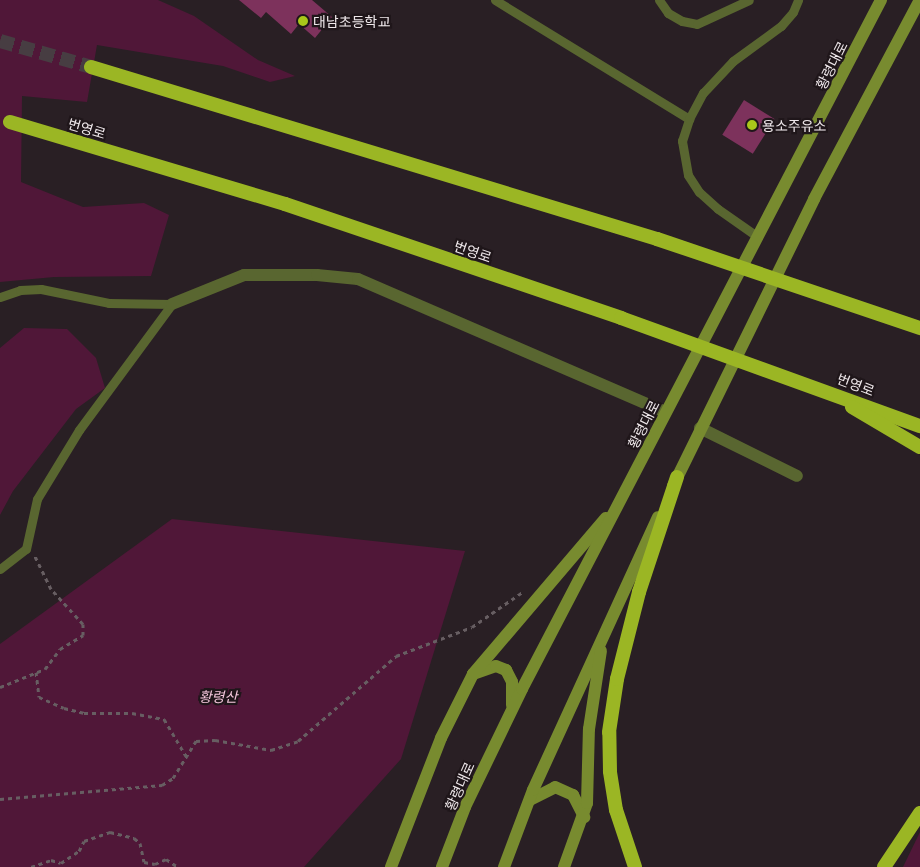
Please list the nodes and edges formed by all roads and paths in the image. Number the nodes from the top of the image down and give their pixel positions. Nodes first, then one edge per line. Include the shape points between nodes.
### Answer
1 (496, 0) edge
2 (659, 0) edge
3 (749, 0) edge
4 (798, 0) edge
5 (881, 0) edge
6 (920, 0) edge
7 (91, 67) tunnel mouth
8 (689, 119) junction
9 (10, 122) dead end
10 (758, 237) junction
11 (0, 297) edge
12 (172, 304) junction
13 (920, 328) edge
14 (819, 388) junction
15 (666, 412) junction
16 (920, 426) edge
17 (700, 428) junction
18 (920, 447) edge
19 (797, 476) dead end
20 (677, 477) junction
21 (620, 501) junction
22 (28, 539) junction
23 (0, 569) edge
24 (547, 587) junction
25 (609, 622) junction
26 (36, 672) junction
27 (473, 674) junction
28 (0, 687) edge
29 (512, 709) junction
30 (187, 756) junction
31 (0, 799) edge
32 (530, 800) junction
33 (920, 813) edge
34 (584, 817) junction
35 (32, 867) edge
36 (178, 867) edge
37 (391, 867) edge
38 (442, 867) edge
39 (504, 867) edge
40 (564, 867) edge
41 (634, 867) edge
42 (884, 867) edge

1 - 8 lane
2 - 3 lane via 668,13 682,21 697,24
4 - 8 lane via 781,26 733,61 703,94
5 - 10 main road, 황령대로
6 - 17 main road via 814,199
7 - 13 highway via 658,239
8 - 10 lane via 682,141 688,175 699,192 718,209
9 - 14 highway, 번영로 via 285,204
10 - 15 main road, 황령대로
11 - 12 lane via 20,290 40,289 109,303
12 - 15 street via 244,275 317,275 358,279
12 - 22 lane via 79,430 37,500
14 - 16 highway, 번영로
14 - 18 highway
15 - 21 main road, 황령대로
17 - 19 street
17 - 20 main road
20 - 25 main road
20 - 41 highway via 639,592 617,679 609,732 616,810
21 - 24 main road
21 - 29 main road, 황령대로
22 - 23 lane via 26,549
22 - 26 path via 51,589 83,624 83,635 60,649 45,669
24 - 27 main road
24 - 30 path via 521,592 472,627 396,656 298,741 271,750 214,740 196,742
25 - 32 main road
25 - 34 main road via 590,720 589,786
26 - 28 path
26 - 30 path via 39,697 64,708 84,713 132,713 164,719
27 - 29 main road via 496,666 506,670 512,682
27 - 37 main road via 441,738
29 - 38 main road, 황령대로 via 465,807
30 - 31 path via 173,778 162,785
32 - 34 main road via 555,787 573,795
32 - 39 main road
33 - 42 highway
34 - 40 main road
35 - 36 path via 50,860 61,863 79,851 84,841 110,832 134,838 140,843 144,862 155,864 166,859

